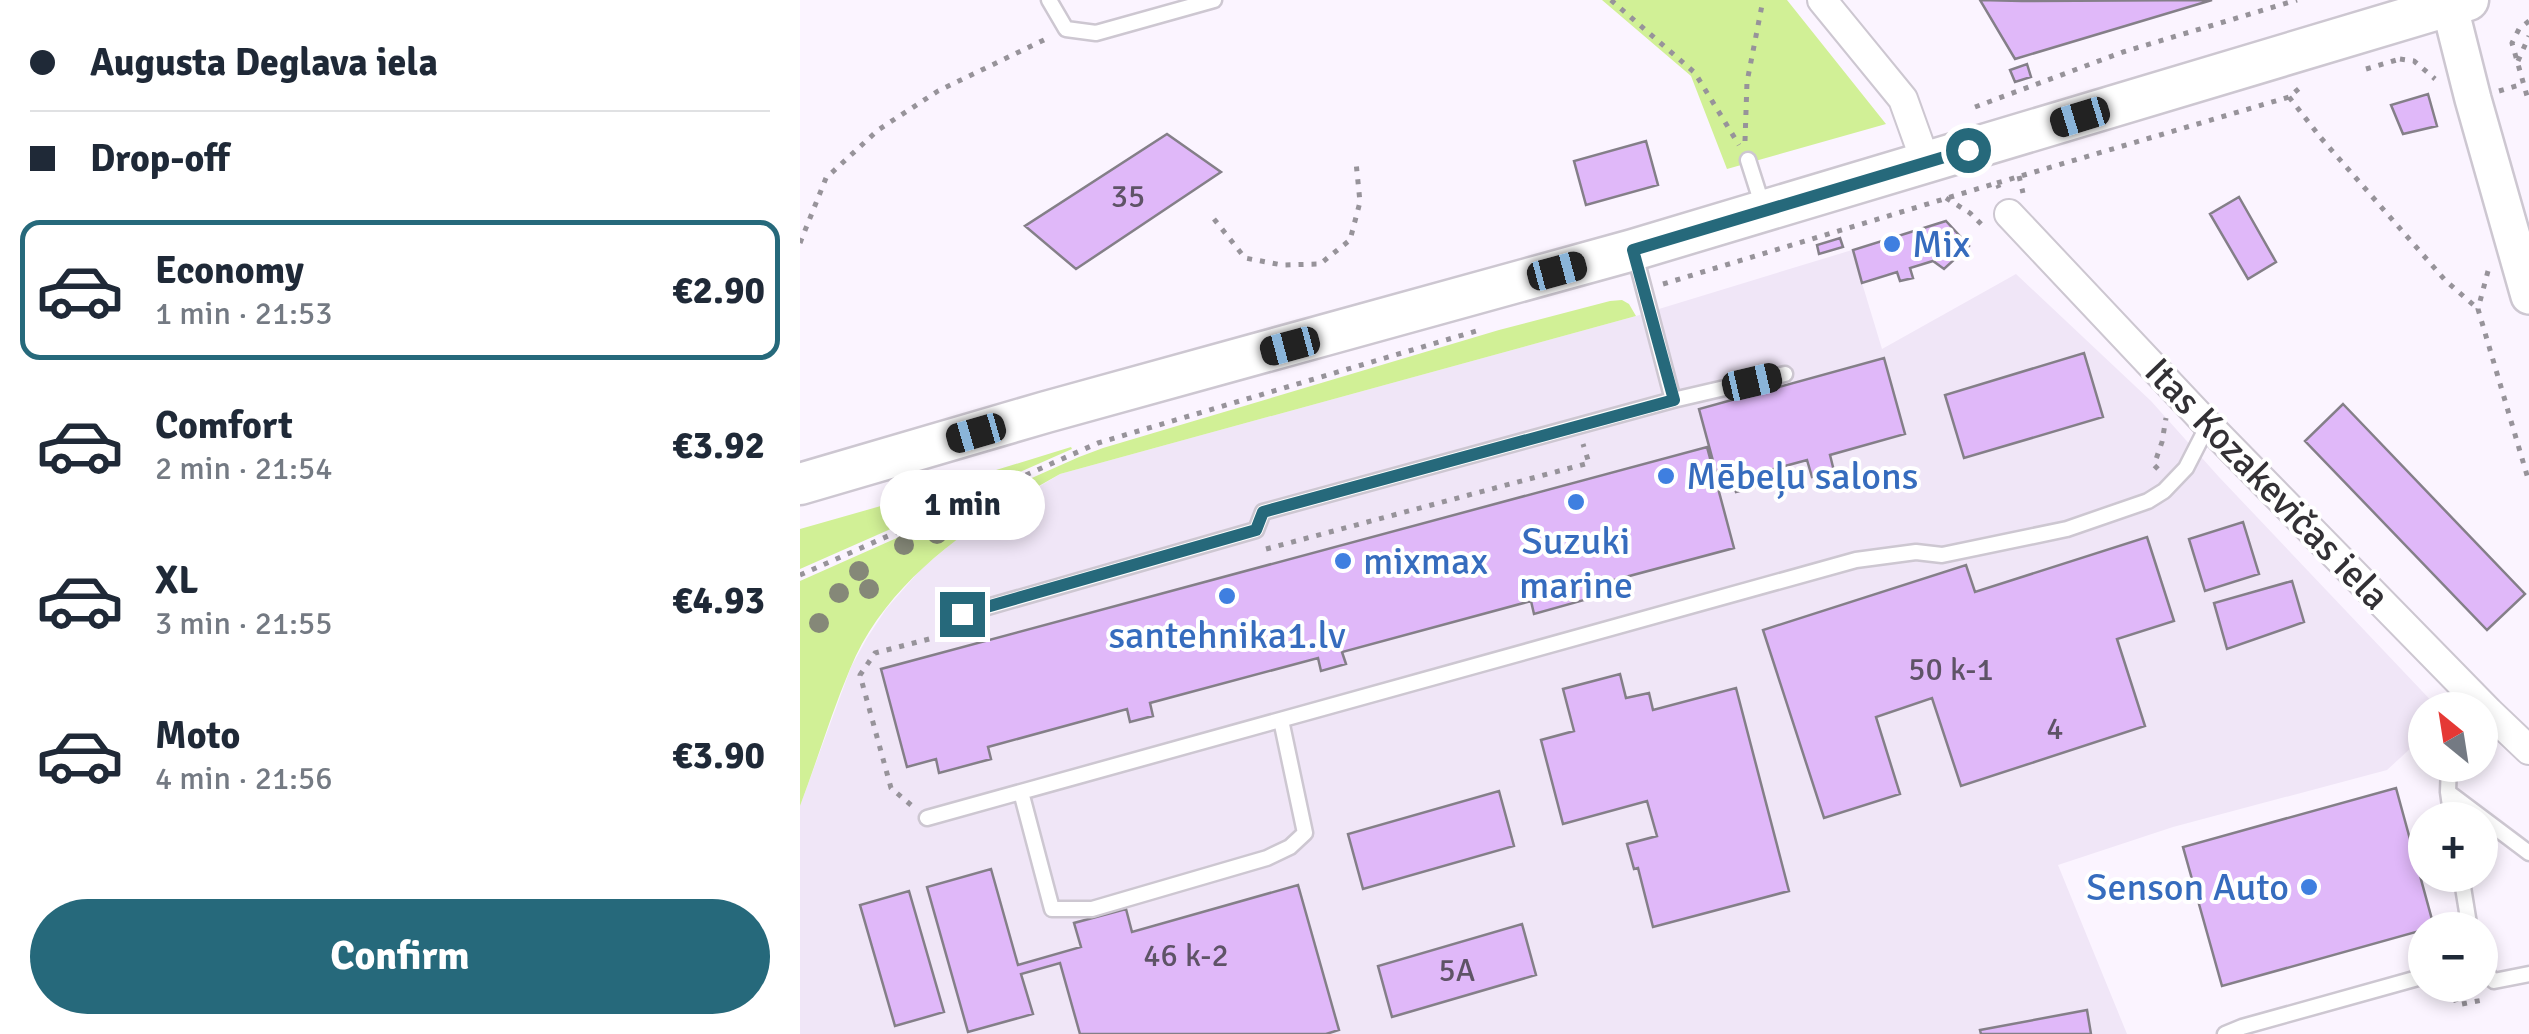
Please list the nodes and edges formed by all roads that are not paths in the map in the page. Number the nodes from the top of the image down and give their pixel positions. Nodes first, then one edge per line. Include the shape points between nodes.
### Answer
1 (1048, 0) edge
2 (1214, 0) edge
3 (1822, 0) edge
4 (2455, 2) edge
5 (1748, 160) road end
6 (1926, 162) junction
7 (1764, 211) junction
8 (2010, 214) road end
9 (1633, 250) junction
10 (2529, 296) edge
11 (1785, 374) dead end
12 (1674, 400) junction
13 (2208, 425) junction
14 (800, 484) edge
15 (962, 614) dead end
16 (2461, 692) edge
17 (1281, 720) junction
18 (2498, 727) edge
19 (2529, 750) edge
20 (2448, 782) edge
21 (1021, 792) junction
22 (2448, 792) junction
23 (2449, 802) edge
24 (927, 818) road end
25 (2529, 853) edge
26 (2529, 974) edge
27 (2498, 979) edge
28 (2408, 981) edge
29 (2225, 1034) edge

1 - 2 lane via 1066,29 1096,33
3 - 6 street via 1903,99
4 - 6 main road
4 - 10 street
5 - 7 lane
6 - 7 main road
7 - 9 main road
8 - 13 street, Itas Kozakevičas iela
9 - 12 lane
9 - 14 main road
11 - 12 lane
12 - 15 lane via 1263,512 1256,530
13 - 16 street, Itas Kozakevičas iela
13 - 17 lane via 2186,468 2164,491 2067,529 1942,555 1856,560
17 - 21 lane
17 - 21 lane via 1305,832 1290,847 1092,909 1052,908
18 - 19 street, Itas Kozakevičas iela
20 - 22 lane
21 - 24 lane
22 - 23 lane
22 - 25 lane
26 - 27 lane
28 - 29 lane

